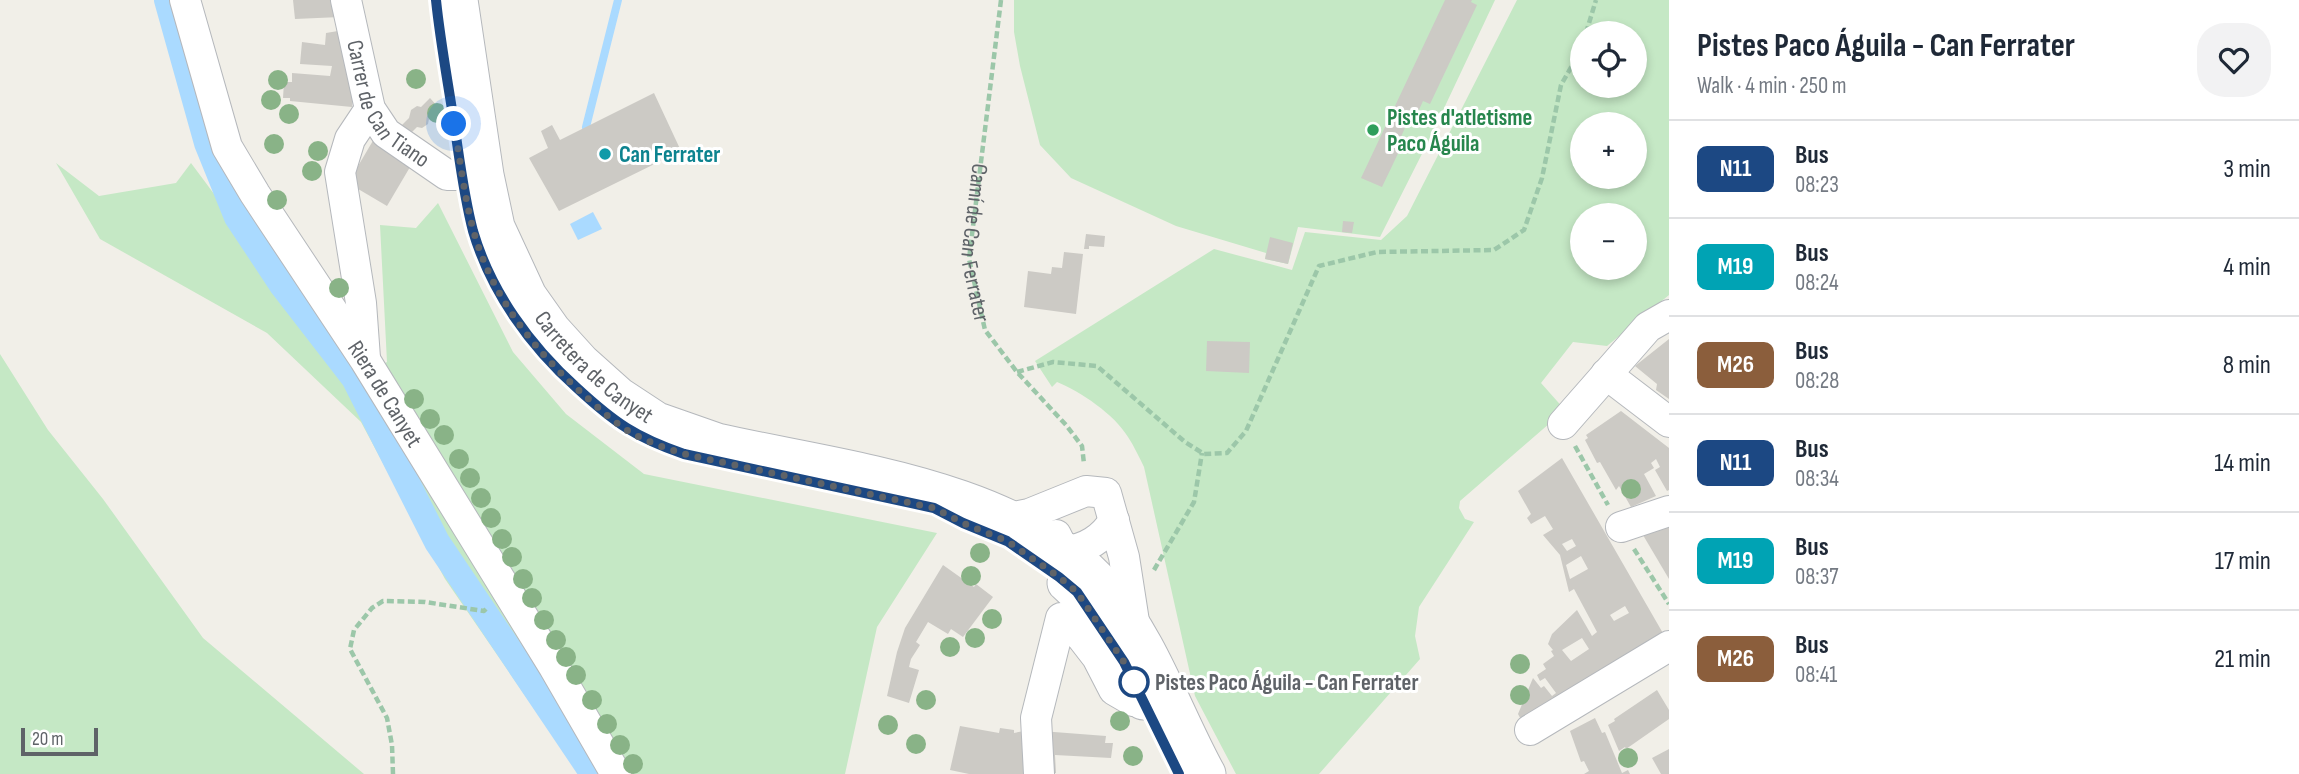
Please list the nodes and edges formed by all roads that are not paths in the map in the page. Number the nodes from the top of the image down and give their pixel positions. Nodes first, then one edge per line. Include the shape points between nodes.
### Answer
1 (185, 0) edge
2 (346, 0) edge
3 (436, 0) edge
4 (459, 0) edge
5 (470, 75) junction
6 (370, 109) junction
7 (462, 175) junction
8 (1669, 315) edge
9 (365, 360) junction
10 (1606, 374) junction
11 (1669, 422) edge
12 (1563, 424) dead end
13 (1077, 495) junction
14 (934, 508) junction
15 (1669, 511) edge
16 (1009, 518) junction
17 (1114, 520) junction
18 (1621, 527) dead end
19 (1064, 551) junction
20 (1122, 634) junction
21 (1669, 646) edge
22 (1144, 702) junction
23 (1530, 730) dead end
24 (616, 774) edge
25 (1039, 774) edge
26 (1179, 774) edge
27 (1207, 774) edge

1 - 9 street, Riera de Canyet via 227,146
2 - 6 street, Carrer de Can Tiano
3 - 7 street, Carretera de Canyet
4 - 5 street, Carretera de Canyet
5 - 7 street via 461,87 472,163
5 - 16 street, Carretera de Canyet via 496,228 528,296 552,330 619,396 683,432 929,489
6 - 7 street, Carrer de Can Tiano via 386,133 447,175
6 - 9 street via 350,139 340,172 361,303
7 - 14 street, Carretera de Canyet via 473,231 508,307 543,356 630,432 684,454
8 - 10 street via 1648,327
9 - 24 street, Riera de Canyet
10 - 11 street
10 - 12 street
13 - 16 street
13 - 17 street via 1107,493
13 - 19 street via 1056,534
14 - 19 street via 948,506 1051,551
14 - 20 street, Carretera de Canyet via 1007,541 1059,577
15 - 18 street
16 - 19 street, Carretera de Canyet via 1046,536
17 - 19 street via 1107,533 1079,550
17 - 20 street via 1124,557
19 - 20 street via 1068,570
20 - 22 street, Carretera de Canyet via 1124,662
20 - 27 street, Carretera de Canyet
21 - 23 street
22 - 25 street via 1114,690 1097,657 1061,618 1036,718
22 - 26 street, Carretera de Canyet

